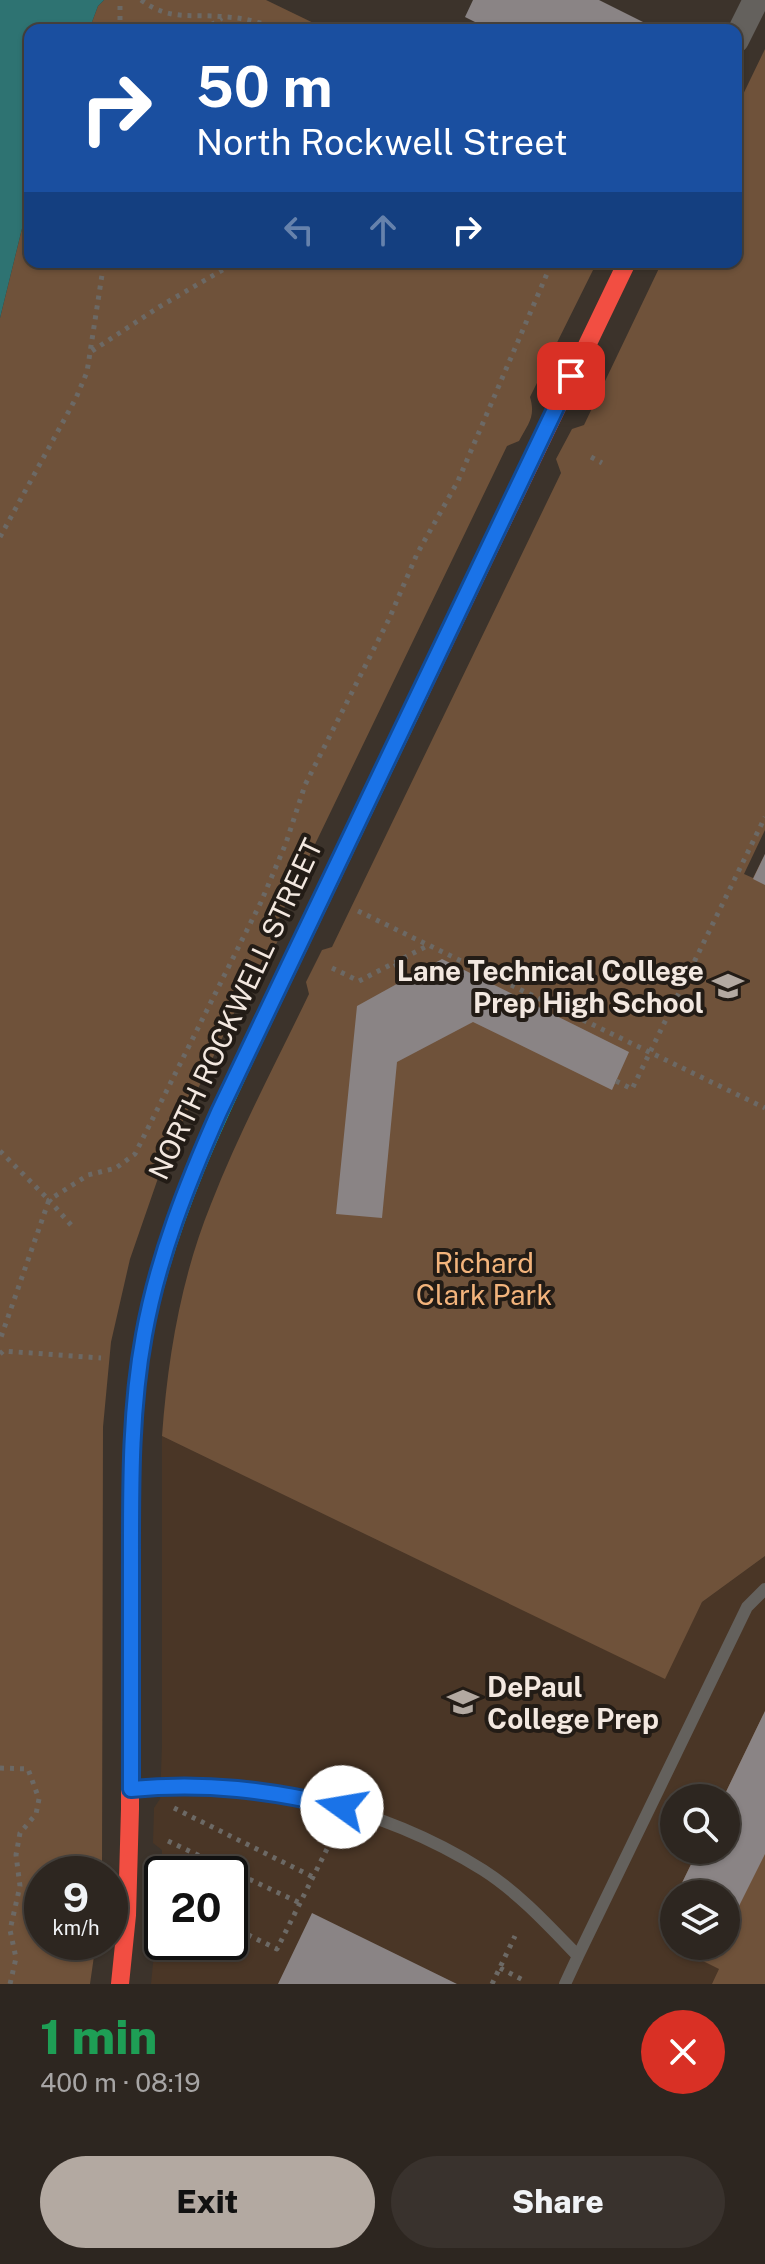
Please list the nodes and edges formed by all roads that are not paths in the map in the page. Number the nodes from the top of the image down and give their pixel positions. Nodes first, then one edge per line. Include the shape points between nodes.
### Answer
1 (756, 0) edge
2 (742, 28) edge
3 (624, 268) edge
4 (765, 1589) edge
5 (131, 1789) junction
6 (578, 1956) junction
7 (120, 1984) edge
8 (565, 1984) edge

1 - 2 street
3 - 5 street, NORTH ROCKWELL STREET via 181,1199 144,1333 136,1389 131,1468
4 - 6 lane via 747,1607
5 - 6 lane via 226,1786 372,1815 485,1871
5 - 7 street, NORTH ROCKWELL STREET
6 - 8 lane

